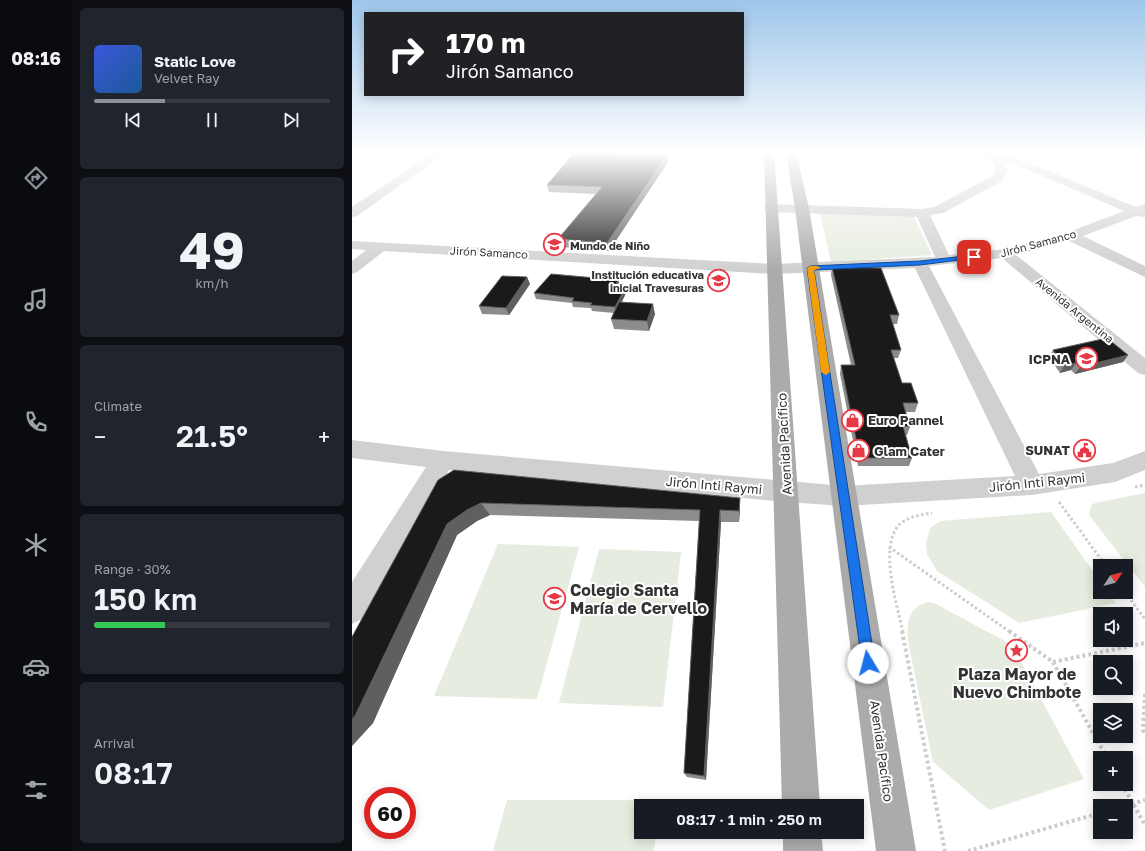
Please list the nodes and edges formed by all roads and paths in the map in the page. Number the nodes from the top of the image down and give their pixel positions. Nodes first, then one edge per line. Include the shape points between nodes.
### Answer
1 (382, 193) edge
2 (770, 193) edge
3 (799, 193) edge
4 (970, 193) edge
5 (1098, 193) edge
6 (1102, 193) edge
7 (771, 208) junction
8 (802, 210) junction
9 (1143, 210) edge
10 (352, 213) edge
11 (922, 213) junction
12 (1071, 236) junction
13 (352, 245) edge
14 (381, 246) junction
15 (1005, 253) junction
16 (944, 261) junction
17 (920, 263) junction
18 (810, 268) junction
19 (352, 269) edge
20 (774, 269) junction
21 (1145, 272) edge
22 (1145, 368) edge
23 (352, 449) edge
24 (443, 460) junction
25 (1145, 460) edge
26 (1032, 485) junction
27 (1145, 485) edge
28 (1130, 488) dead end
29 (786, 492) junction
30 (844, 496) junction
31 (1066, 500) dead end
32 (1050, 502) dead end
33 (1058, 502) junction
34 (934, 513) dead end
35 (889, 547) junction
36 (1101, 559) edge
37 (1130, 599) edge
38 (352, 609) edge
39 (1145, 619) edge
40 (1145, 643) edge
41 (1053, 662) junction
42 (1145, 694) edge
43 (1145, 735) edge
44 (1103, 751) edge
45 (800, 799) edge
46 (1145, 800) edge
47 (1133, 804) joint
48 (1093, 815) edge
49 (1145, 825) edge
50 (802, 839) edge
51 (803, 851) edge
52 (896, 851) edge
53 (945, 851) edge
54 (968, 851) edge

1 - 10 street
2 - 7 main road, Avenida Pacífico
3 - 8 main road, Avenida Pacífico
4 - 11 street via 938,210
5 - 9 street
6 - 9 street
7 - 8 street
7 - 20 main road, Avenida Pacífico
8 - 11 street
8 - 18 main road, Avenida Pacífico
9 - 12 street, Jirón Samanco
11 - 16 street
12 - 15 street, Jirón Samanco
12 - 21 street
13 - 14 street, Jirón Samanco
14 - 19 street
14 - 20 street, Jirón Samanco
15 - 16 street, Jirón Samanco
15 - 22 street, Avenida Argentina
16 - 17 street, Jirón Samanco
17 - 18 street, Jirón Samanco
17 - 26 street
18 - 20 street, Jirón Samanco
18 - 30 main road, Avenida Pacífico
20 - 29 main road, Avenida Pacífico
23 - 24 street, Jirón Inti Raymi
24 - 29 street, Jirón Inti Raymi
24 - 38 street
25 - 26 street, Jirón Inti Raymi via 1115,472
26 - 30 street, Jirón Inti Raymi
27 - 28 path
29 - 30 street, Jirón Inti Raymi
29 - 45 main road, Avenida Pacífico
30 - 52 main road, Avenida Pacífico
31 - 33 path
32 - 33 path
33 - 36 path
34 - 35 path via 919,515 902,523 893,532
35 - 41 path
35 - 53 path via 890,567
37 - 39 path
40 - 41 path
41 - 44 path
42 - 43 path
46 - 47 path
47 - 49 path
48 - 54 path
50 - 51 main road

